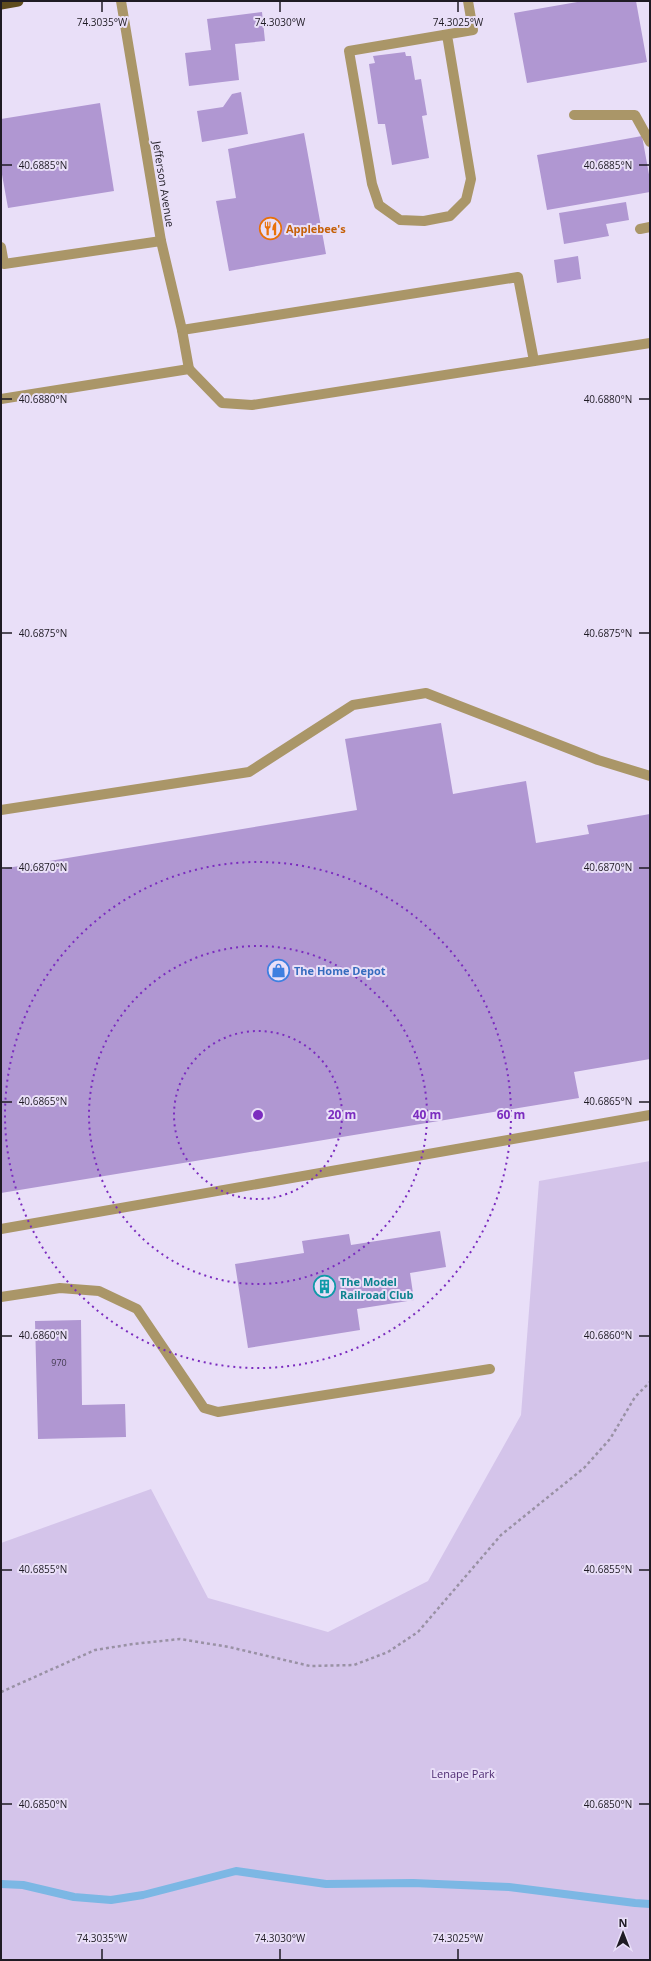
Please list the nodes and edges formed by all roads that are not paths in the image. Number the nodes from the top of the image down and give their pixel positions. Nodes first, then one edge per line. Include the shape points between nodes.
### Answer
1 (18, 1) edge
2 (121, 1) edge
3 (468, 1) edge
4 (1, 4) edge
5 (447, 35) junction
6 (574, 115) dead end
7 (650, 142) edge
8 (161, 241) junction
9 (1, 247) edge
10 (182, 330) junction
11 (650, 343) edge
12 (534, 361) junction
13 (189, 369) junction
14 (1, 399) edge
15 (650, 776) edge
16 (1, 810) edge
17 (650, 1115) edge
18 (1, 1229) edge
19 (1, 1298) edge
20 (490, 1369) dead end

1 - 4 highway
2 - 8 street, Jefferson Avenue
3 - 5 street via 473,30
5 - 5 street via 349,51 372,184 379,204 400,220 424,221 450,216 466,200 471,179
6 - 7 street via 635,115
8 - 9 street via 4,264
8 - 10 street, Jefferson Avenue
10 - 12 street via 518,277
10 - 13 street, Jefferson Avenue
11 - 12 street
12 - 13 street via 252,405 222,403
13 - 14 street
15 - 16 street via 598,760 426,693 353,705 248,772
17 - 18 street
19 - 20 street via 60,1288 99,1291 137,1309 204,1408 218,1412

